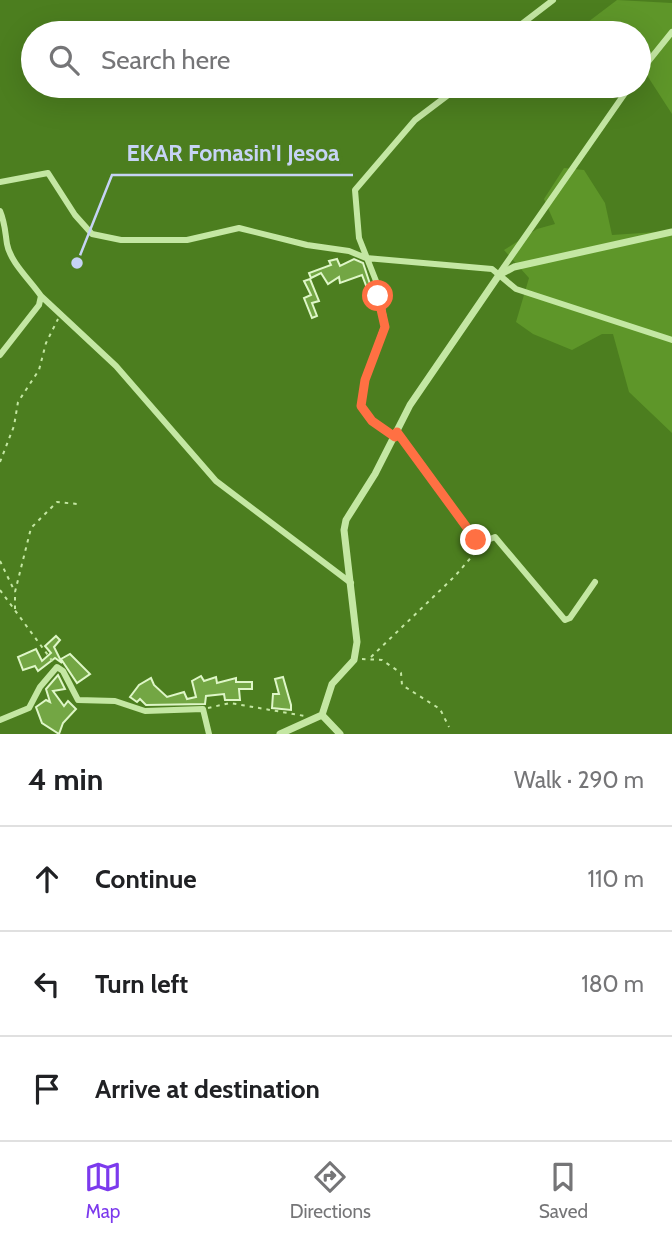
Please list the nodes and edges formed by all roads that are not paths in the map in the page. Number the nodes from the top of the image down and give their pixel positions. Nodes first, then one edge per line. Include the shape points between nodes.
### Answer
1 (553, 0) edge
2 (526, 21) edge
3 (672, 32) edge
4 (651, 58) edge
5 (444, 98) edge
6 (622, 98) edge
7 (0, 182) edge
8 (0, 211) edge
9 (672, 232) edge
10 (366, 258) junction
11 (499, 275) junction
12 (41, 296) junction
13 (672, 340) edge
14 (0, 355) edge
15 (396, 435) junction
16 (595, 582) dead end
17 (351, 583) junction
18 (322, 715) junction
19 (0, 720) edge
20 (209, 734) edge
21 (280, 734) edge
22 (340, 734) edge

1 - 2 street
3 - 4 street
5 - 10 street via 415,120 355,190 359,238
6 - 11 street
7 - 10 street via 48,173 92,234 121,240 187,240 239,228
8 - 12 street via 7,244
9 - 11 street via 514,267
10 - 11 street via 492,269
10 - 15 street via 385,327 365,380 361,406 372,421
11 - 13 street via 516,289
11 - 15 street via 428,376
12 - 14 street
12 - 17 street via 116,366 216,481
15 - 16 street via 476,540 495,537 565,620
15 - 17 street via 345,524
17 - 18 street via 357,642 354,660 332,684
18 - 21 street
18 - 22 street
19 - 20 street via 29,708 57,667 78,700 115,701 145,711 203,709

